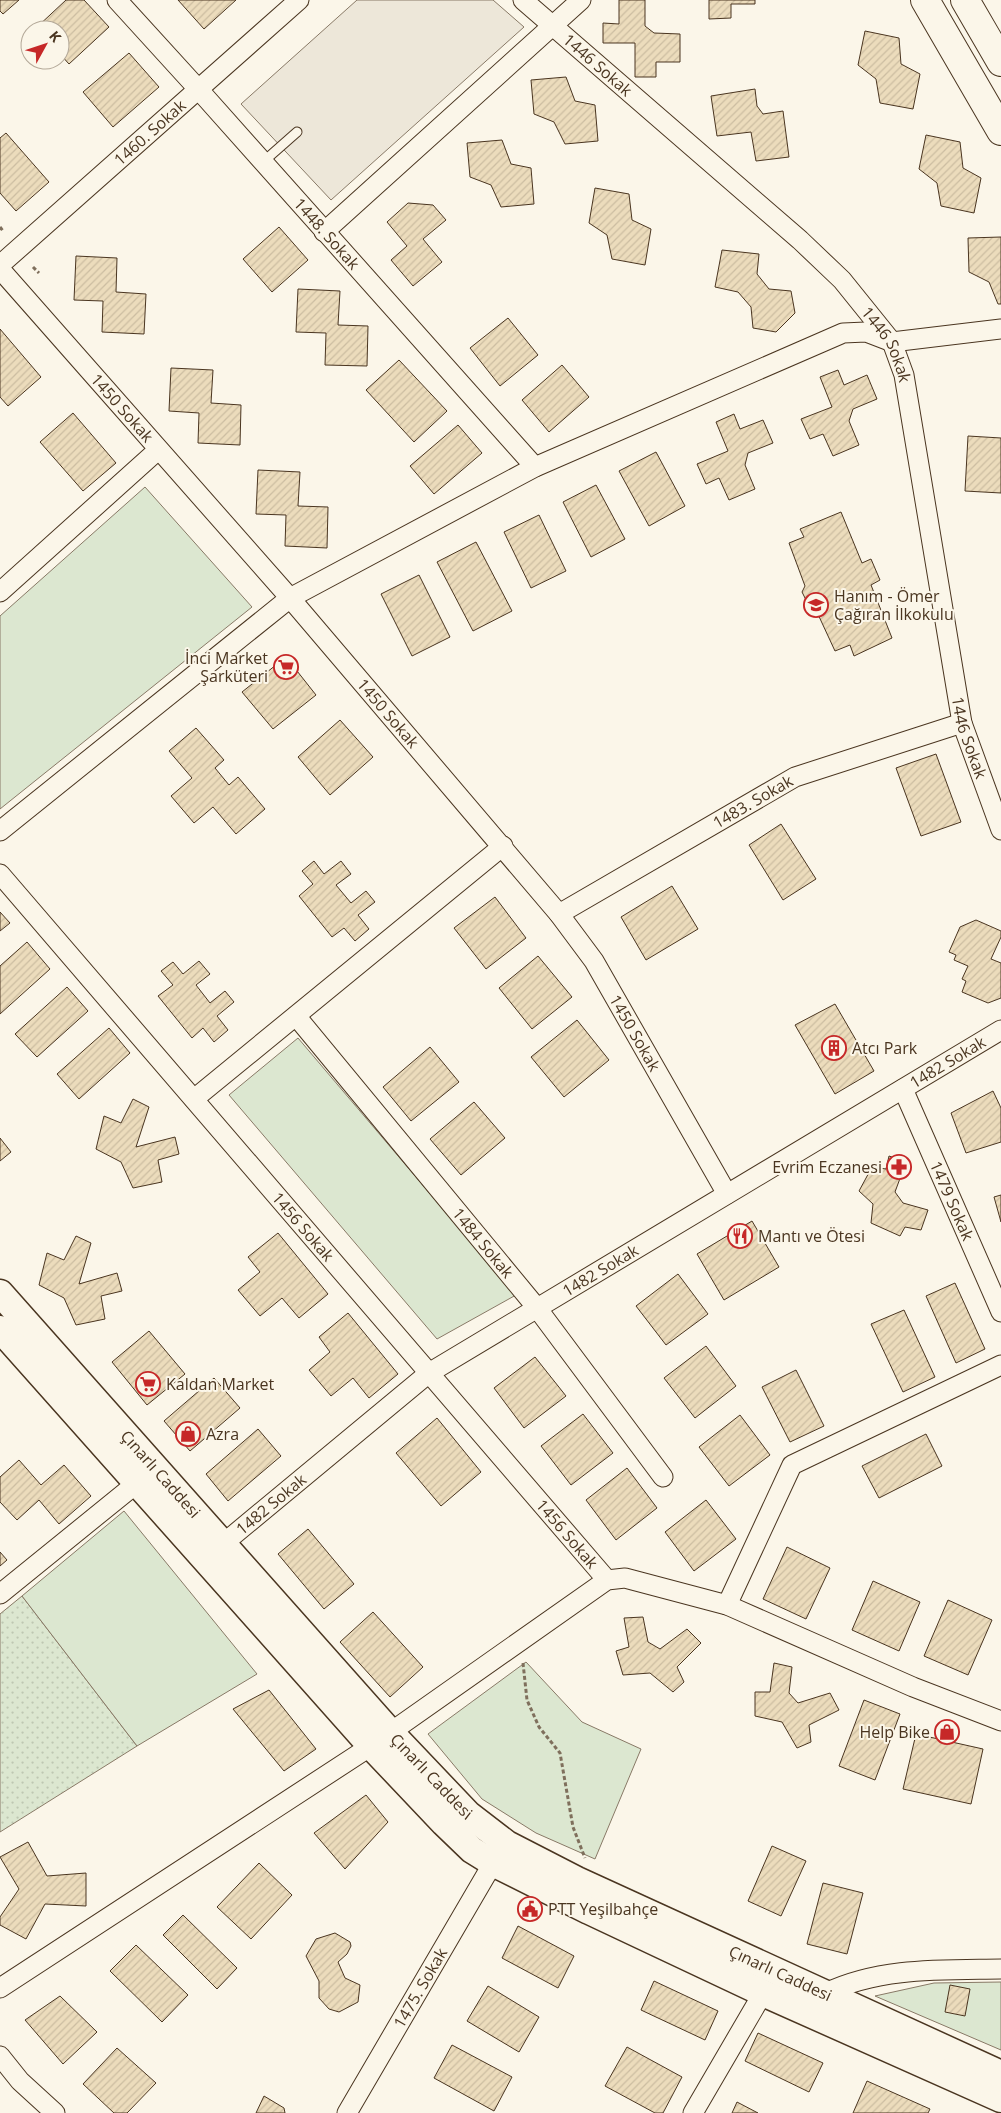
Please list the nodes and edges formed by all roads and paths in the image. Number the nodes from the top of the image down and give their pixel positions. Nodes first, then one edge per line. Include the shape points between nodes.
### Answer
1 (117, 0) edge
2 (299, 0) edge
3 (523, 0) edge
4 (581, 0) edge
5 (925, 0) edge
6 (965, 0) edge
7 (551, 26) junction
8 (1001, 62) edge
9 (199, 90) junction
10 (1001, 131) edge
11 (296, 132) dead end
12 (263, 162) junction
13 (0, 227) edge
14 (3, 231) dead end
15 (324, 232) junction
16 (0, 267) edge
17 (33, 267) dead end
18 (39, 273) dead end
19 (1001, 329) edge
20 (892, 342) junction
21 (158, 450) junction
22 (535, 467) junction
23 (0, 592) edge
24 (290, 598) junction
25 (962, 723) junction
26 (1001, 830) edge
27 (0, 831) edge
28 (503, 846) junction
29 (0, 874) edge
30 (559, 914) junction
31 (296, 1016) junction
32 (1001, 1030) edge
33 (903, 1089) junction
34 (194, 1099) junction
35 (726, 1194) junction
36 (0, 1292) edge
37 (537, 1308) junction
38 (1001, 1312) edge
39 (3, 1338) edge
40 (1001, 1365) edge
41 (429, 1373) junction
42 (662, 1477) dead end
43 (137, 1483) junction
44 (224, 1544) junction
45 (607, 1580) junction
46 (0, 1594) edge
47 (727, 1605) junction
48 (523, 1660) dead end
49 (1001, 1721) edge
50 (381, 1739) junction
51 (493, 1863) junction
52 (587, 1864) dead end
53 (1001, 1969) edge
54 (0, 1988) edge
55 (763, 1993) junction
56 (826, 1994) junction
57 (0, 2056) edge
58 (1001, 2074) edge
59 (1001, 2099) edge
60 (54, 2113) edge
61 (347, 2113) edge
62 (693, 2113) edge

1 - 9 street, 1448. Sokak
2 - 9 street, 1460. Sokak
3 - 7 street, 1446 Sokak
4 - 7 street
5 - 10 main road
6 - 8 main road
7 - 15 street
7 - 20 street, 1446 Sokak via 800,240 842,280
9 - 12 street, 1448. Sokak
9 - 16 street, 1460. Sokak
11 - 12 lane
12 - 15 street, 1448. Sokak
13 - 14 path
15 - 22 street, 1448. Sokak
16 - 21 street, 1450 Sokak
17 - 18 path
19 - 20 street
20 - 22 street via 866,332 843,333
20 - 25 street, 1446 Sokak via 904,375
21 - 23 street
21 - 24 street, 1450 Sokak
22 - 24 street
24 - 27 street
24 - 28 street, 1450 Sokak
25 - 26 street, 1446 Sokak
25 - 30 street, 1483. Sokak via 796,777
28 - 30 street, 1450 Sokak
28 - 31 street
29 - 34 street, 1456 Sokak
30 - 35 street, 1450 Sokak via 594,961
31 - 34 street
31 - 37 street, 1484 Sokak
32 - 33 street, 1482 Sokak
33 - 35 street, 1482 Sokak
33 - 38 street, 1479 Sokak
34 - 41 street, 1456 Sokak
35 - 37 street, 1482 Sokak
36 - 44 main road, Çınarlı Caddesi
37 - 41 street, 1482 Sokak
37 - 42 street, 1484 Sokak
39 - 43 main road, Çınarlı Caddesi
40 - 47 street via 792,1465
41 - 44 street, 1482 Sokak
41 - 45 street, 1456 Sokak
43 - 46 street
43 - 50 main road, Çınarlı Caddesi
44 - 50 main road, Çınarlı Caddesi
45 - 47 street via 625,1578
45 - 50 street
47 - 49 street via 913,1687
48 - 52 path via 527,1700 539,1727 560,1753 573,1827
50 - 51 main road, Çınarlı Caddesi via 444,1823 472,1850
50 - 54 street
50 - 56 main road, Çınarlı Caddesi via 507,1844 577,1880
51 - 55 main road, Çınarlı Caddesi
51 - 61 street, 1475. Sokak
53 - 56 street via 880,1974
55 - 59 main road, Çınarlı Caddesi
55 - 62 street
56 - 58 main road, Çınarlı Caddesi
57 - 60 street via 20,2081

